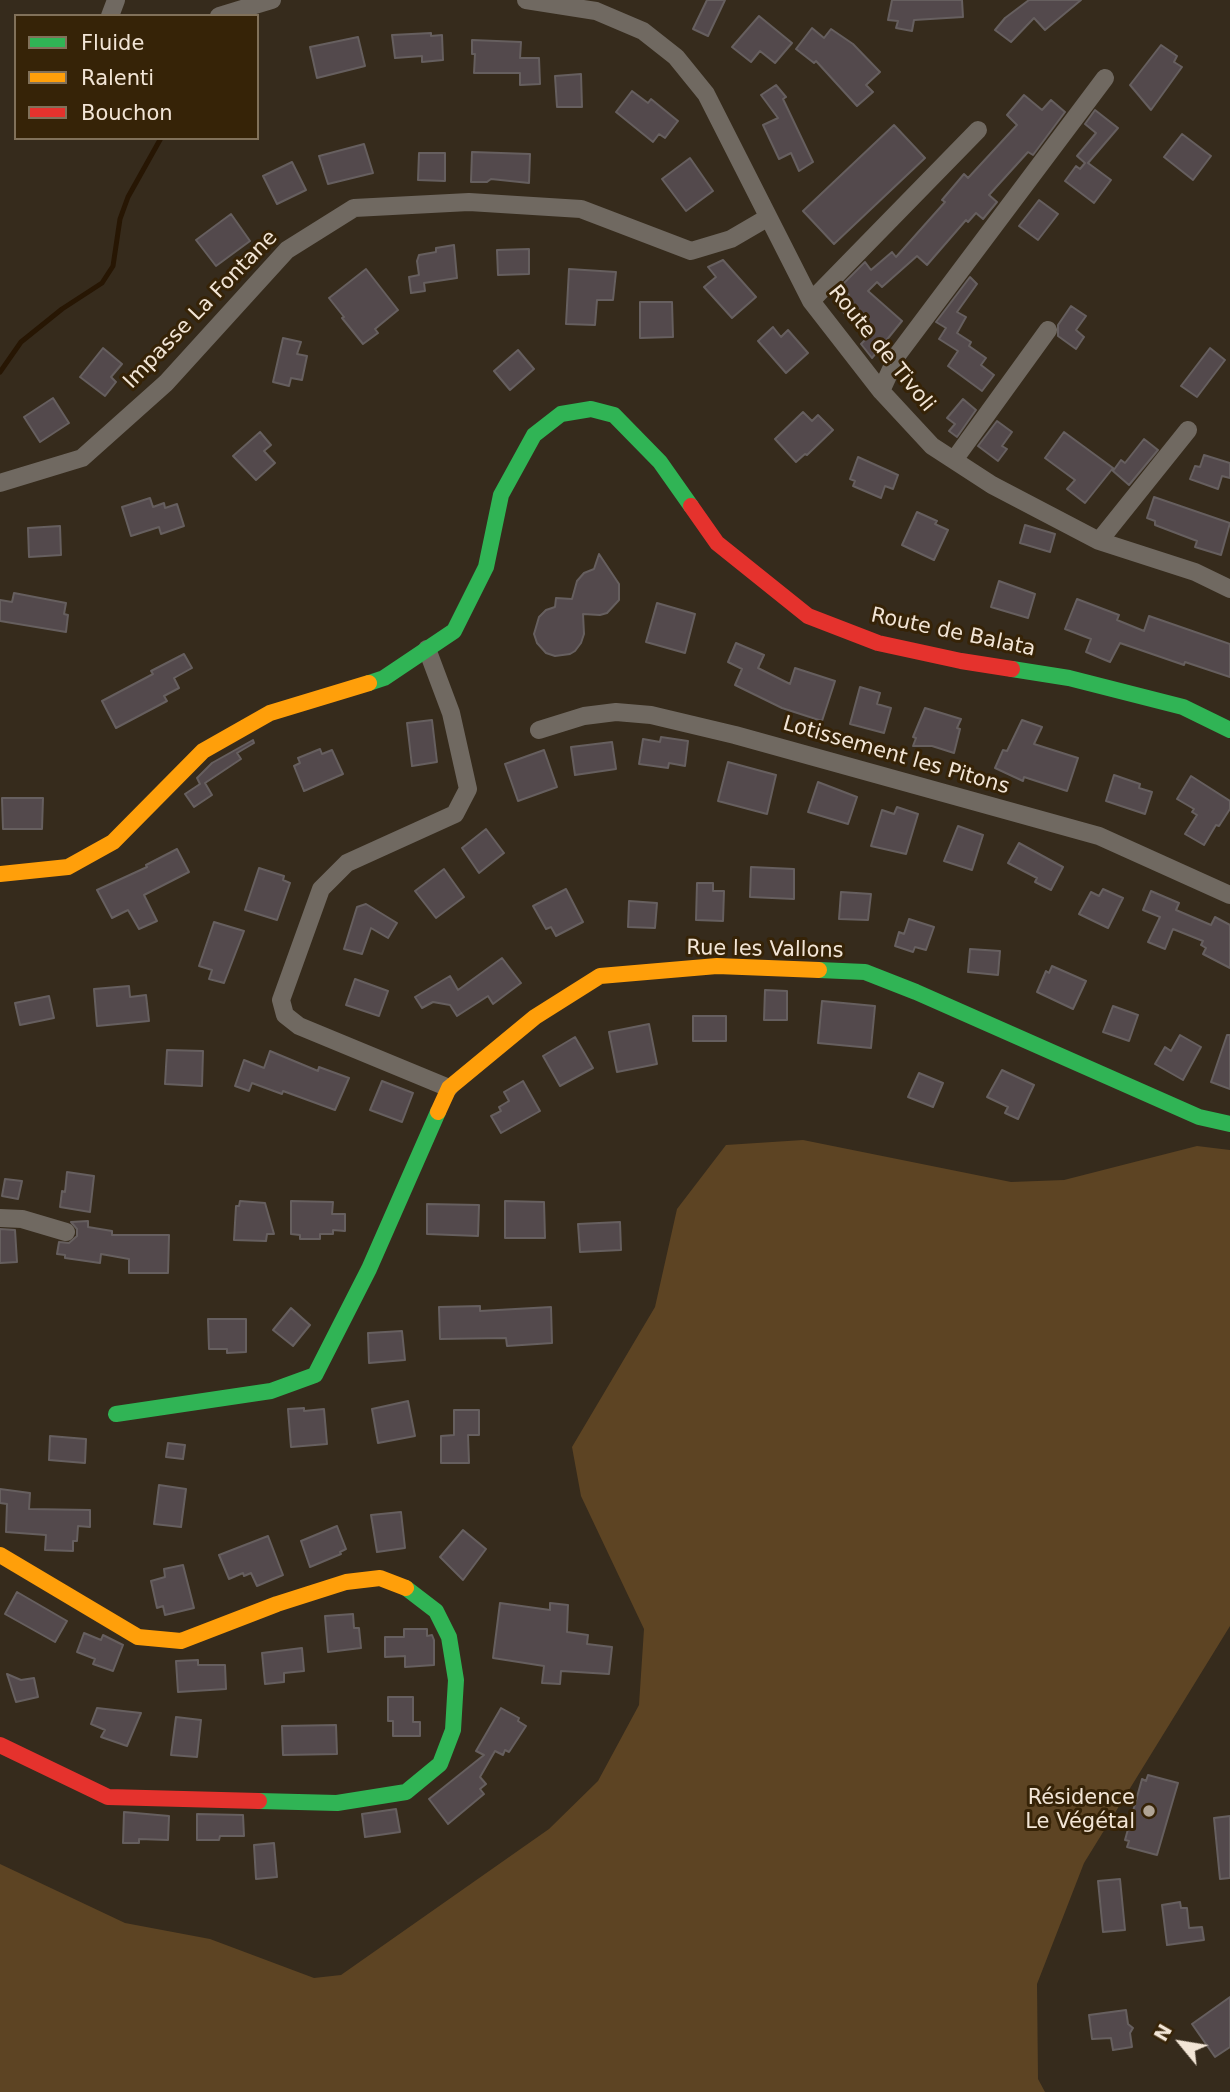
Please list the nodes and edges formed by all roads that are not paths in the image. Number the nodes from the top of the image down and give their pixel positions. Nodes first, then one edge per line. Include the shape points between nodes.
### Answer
1 (272, 0) edge
2 (526, 0) edge
3 (226, 14) edge
4 (1105, 78) dead end
5 (978, 130) dead end
6 (767, 218) junction
7 (811, 301) junction
8 (1048, 330) dead end
9 (881, 391) junction
10 (1188, 430) dead end
11 (954, 460) junction
12 (0, 484) edge
13 (1099, 541) junction
14 (1230, 589) edge
15 (427, 649) junction
16 (539, 730) dead end
17 (1230, 730) edge
18 (0, 874) edge
19 (1230, 895) edge
20 (449, 1088) junction
21 (1230, 1124) edge
22 (0, 1218) edge
23 (66, 1232) dead end
24 (116, 1414) dead end
25 (0, 1555) edge
26 (0, 1745) edge

1 - 3 street
2 - 6 street, Route de Tivoli via 596,11 643,31 676,57 706,94
4 - 9 street via 898,354
5 - 7 street
6 - 7 street, Route de Tivoli
6 - 12 street, Impasse La Fontane via 731,239 691,251 581,209 469,202 355,208 287,250 166,383 82,458
7 - 9 street, Route de Tivoli
8 - 11 street
9 - 11 street, Route de Tivoli via 932,446
10 - 13 street
11 - 13 street, Route de Tivoli
13 - 14 street, Route de Tivoli via 1195,572
15 - 17 street, Route de Balata via 454,631 486,567 501,495 534,435 561,414 591,409 614,415 660,462 717,543 808,616 878,643 1069,678 1184,707
15 - 18 street, Route de Balata via 384,678 270,713 203,751 113,842 68,867
15 - 20 street via 451,713 468,789 455,814 346,863 321,889 281,1000 285,1015 299,1026
16 - 19 street, Lotissement les Pitons via 584,716 617,712 735,734 1099,836
20 - 21 street, Rue les Vallons via 535,1017 600,976 718,966 865,972 1199,1117
20 - 24 street, Rue les Vallons via 369,1269 314,1375 271,1391
22 - 23 street via 22,1219
25 - 26 street via 138,1637 181,1641 346,1582 380,1578 411,1590 436,1611 449,1637 456,1680 453,1730 440,1764 406,1792 337,1803 108,1797

